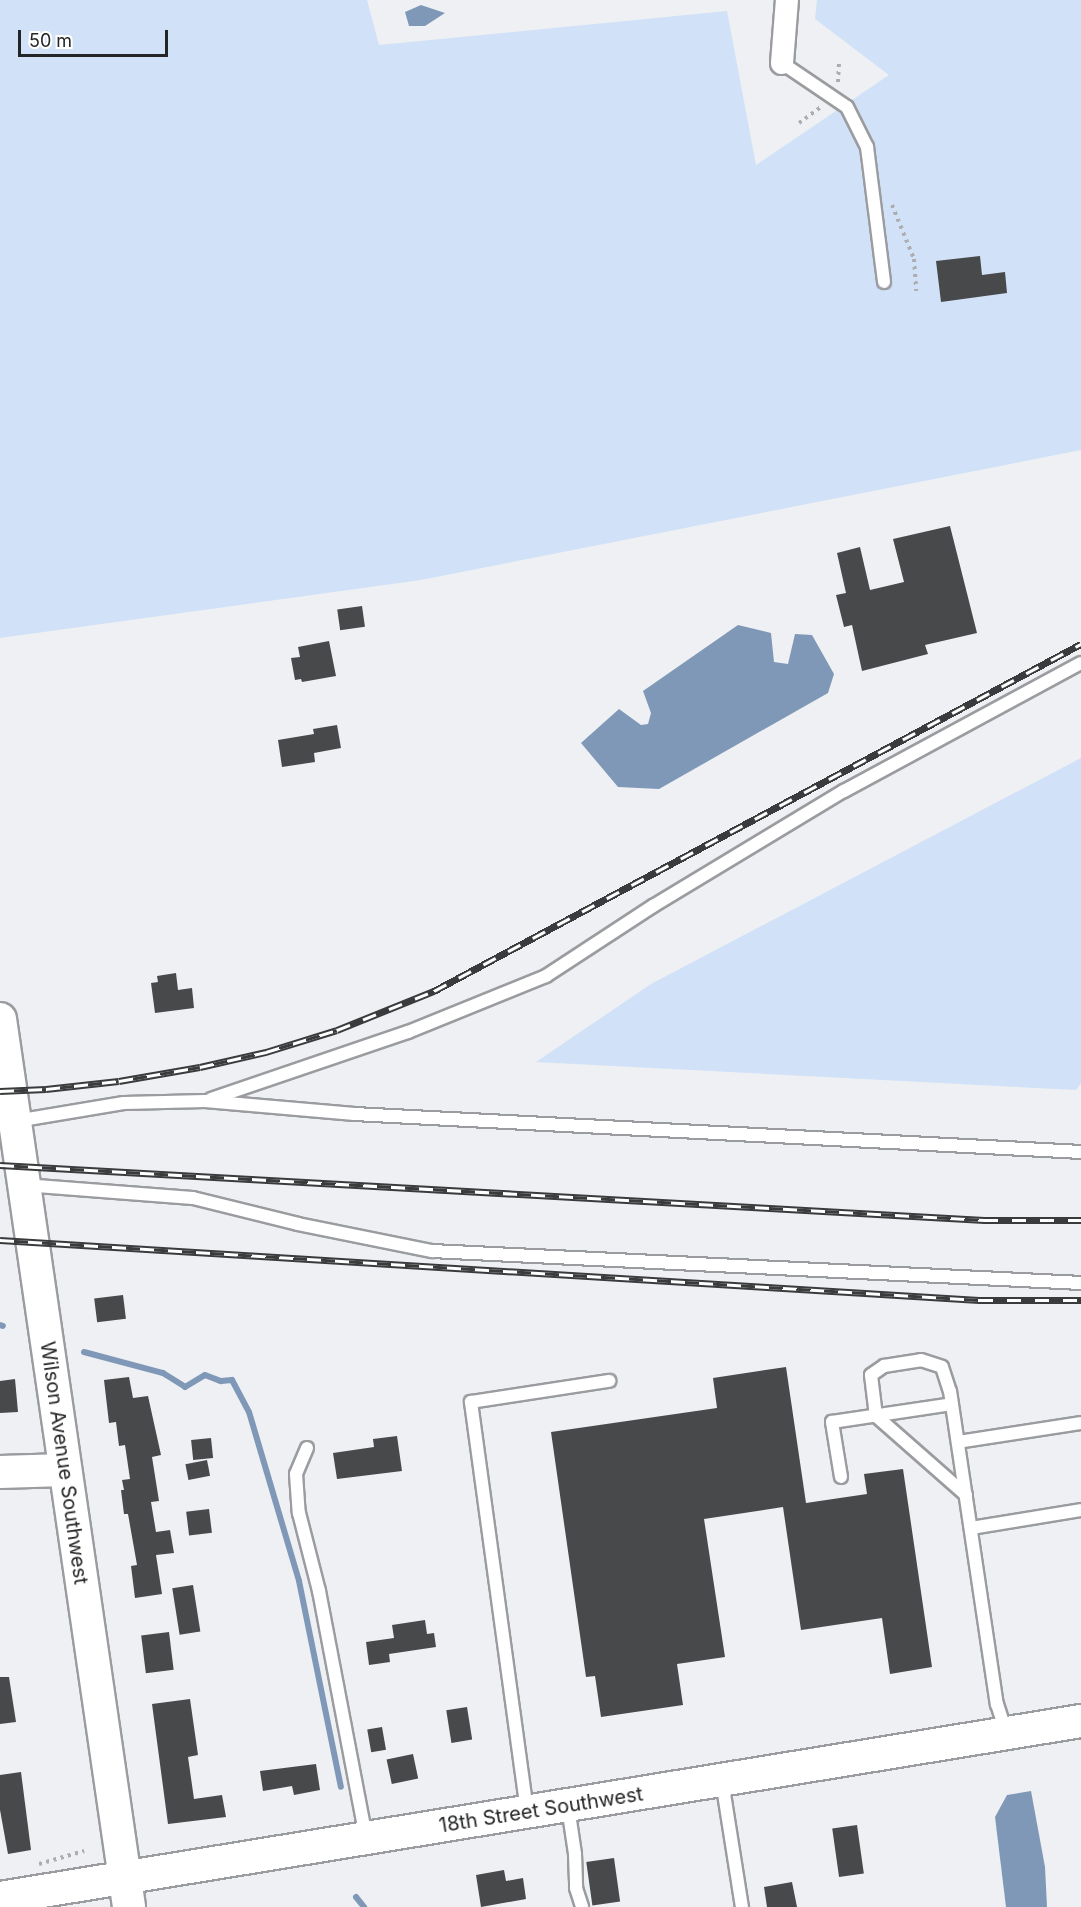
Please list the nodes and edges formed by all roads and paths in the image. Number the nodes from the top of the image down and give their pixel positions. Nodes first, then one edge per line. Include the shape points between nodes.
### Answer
1 (787, 0) edge
2 (783, 63) joint
3 (884, 282) dead end
4 (1081, 663) edge
5 (0, 1019) edge
6 (205, 1101) junction
7 (14, 1121) junction
8 (1081, 1152) edge
9 (24, 1185) junction
10 (1081, 1283) edge
11 (609, 1381) dead end
12 (952, 1404) junction
13 (876, 1416) junction
14 (1081, 1423) edge
15 (958, 1443) junction
16 (308, 1448) dead end
17 (65, 1470) junction
18 (0, 1472) edge
19 (841, 1477) dead end
20 (966, 1495) junction
21 (1081, 1510) edge
22 (971, 1528) junction
23 (1081, 1721) edge
24 (1007, 1733) junction
25 (722, 1780) junction
26 (567, 1806) junction
27 (527, 1812) junction
28 (366, 1839) junction
29 (84, 1851) dead end
30 (33, 1866) dead end
31 (127, 1893) edge
32 (0, 1898) edge
33 (582, 1907) edge
34 (742, 1907) edge

1 - 2 street
2 - 3 lane via 847,107 867,147
4 - 6 lane via 844,791 653,906 546,976 408,1032
5 - 7 street, Wilson Avenue Southwest
6 - 7 lane via 124,1103
6 - 8 lane via 354,1114
7 - 9 street, Wilson Avenue Southwest
9 - 10 lane via 193,1198 432,1251
9 - 17 street, Wilson Avenue Southwest
11 - 27 lane via 471,1401
12 - 13 lane
12 - 13 lane via 942,1367 912,1361 884,1366 871,1375
12 - 15 lane
13 - 19 lane via 832,1422
13 - 20 lane
14 - 15 lane
15 - 20 lane
16 - 28 lane via 296,1474 300,1513 319,1591
17 - 18 street
17 - 31 street, Wilson Avenue Southwest
20 - 22 lane
21 - 22 lane
22 - 24 lane via 997,1704
23 - 24 street, 18th Street Southwest
24 - 25 street, 18th Street Southwest
25 - 26 street, 18th Street Southwest
25 - 34 lane
26 - 27 street, 18th Street Southwest
26 - 33 lane via 576,1888
27 - 28 street, 18th Street Southwest
28 - 31 street, 18th Street Southwest
29 - 30 path
31 - 32 street, 18th Street Southwest

